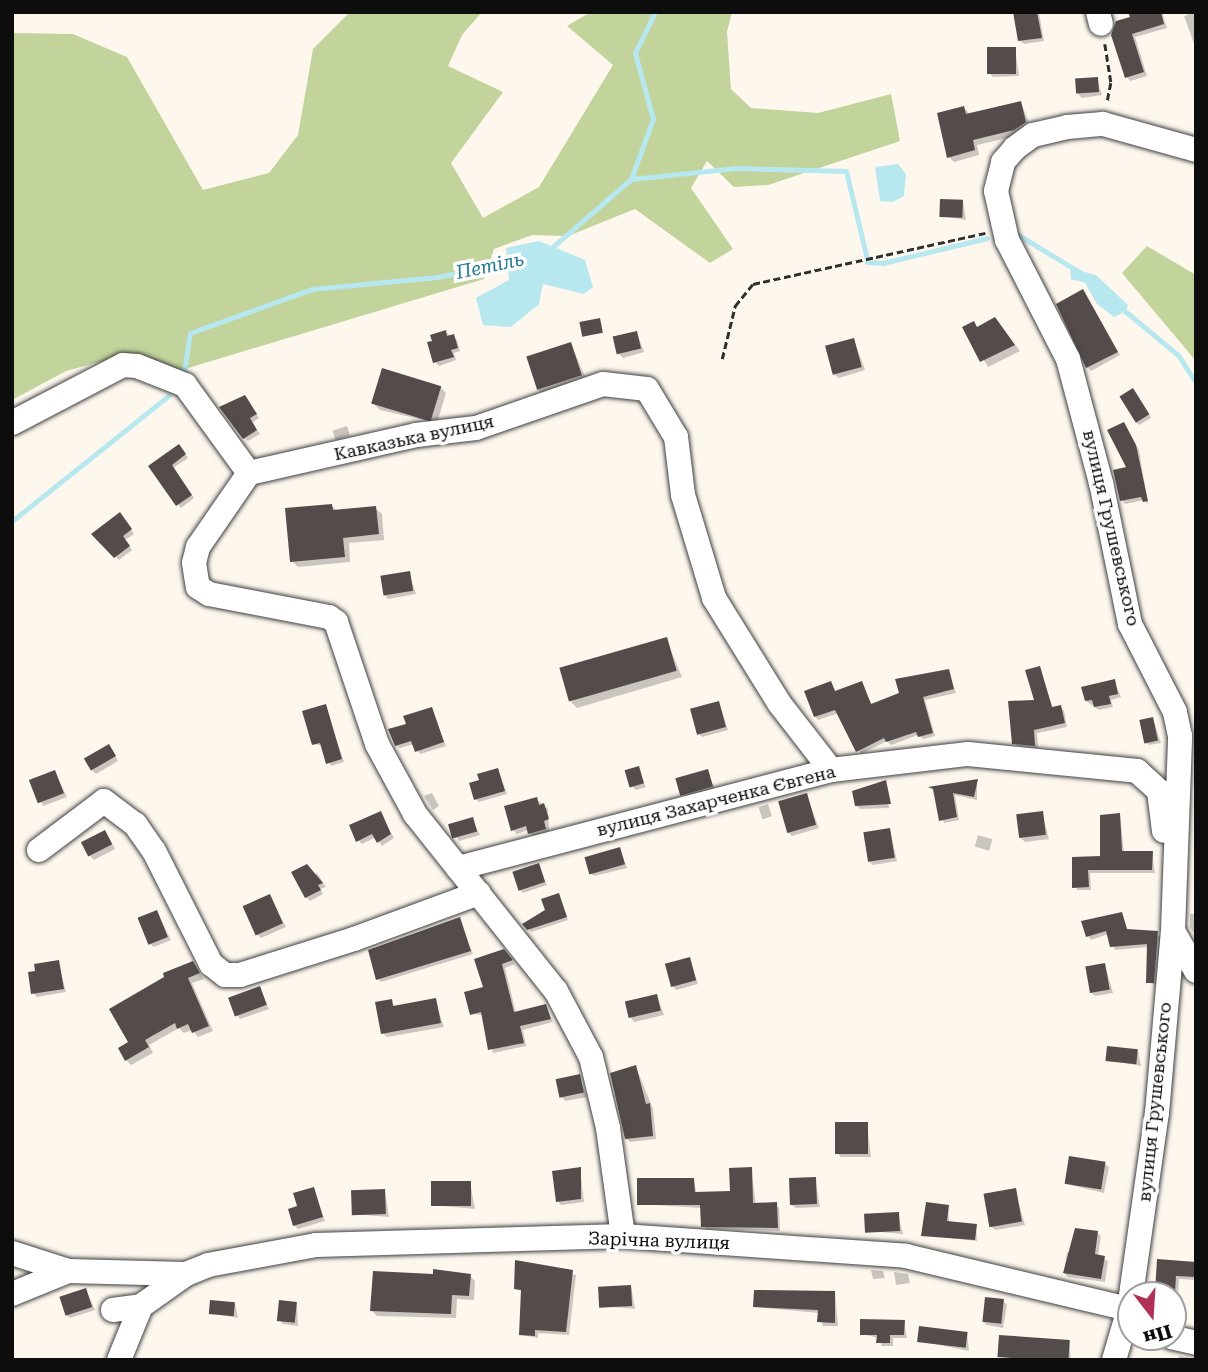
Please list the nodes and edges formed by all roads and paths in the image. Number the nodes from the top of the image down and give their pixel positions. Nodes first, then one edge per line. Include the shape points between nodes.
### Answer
1 (1100, 18) edge
2 (1111, 83) dead end
3 (1196, 150) edge
4 (1002, 226) junction
5 (722, 359) dead end
6 (12, 423) edge
7 (249, 473) junction
8 (831, 770) junction
9 (1196, 787) edge
10 (38, 850) dead end
11 (1174, 858) junction
12 (458, 868) junction
13 (479, 893) junction
14 (1173, 930) junction
15 (1196, 971) edge
16 (623, 1236) junction
17 (12, 1253) edge
18 (68, 1271) junction
19 (186, 1273) junction
20 (1133, 1281) edge
21 (12, 1294) edge
22 (141, 1306) junction
23 (113, 1310) dead end
24 (1117, 1318) edge
25 (119, 1360) edge

1 - 2 path
3 - 4 street, вулиця Грушевського via 1103,124 1033,135 1003,162 996,191
4 - 5 path via 979,236 753,284 735,306
4 - 11 street, вулиця Грушевського via 1068,359 1098,470 1130,624 1175,712 1180,736
6 - 7 street via 123,365 137,366 186,385
7 - 8 street, Кавказька вулиця via 416,435 476,428 603,384 647,389 676,437 685,506 713,598 779,704
7 - 12 street via 202,539 194,563 198,587 209,594 336,622 377,744 415,814
8 - 11 street, вулиця Захарченка Євгена via 968,754 1125,767 1150,779 1159,791 1166,844
8 - 12 street, вулиця Захарченка Євгена
9 - 11 street via 1186,803
10 - 13 street via 104,801 135,824 154,851 211,964 225,975 240,975 354,939
11 - 14 street, вулиця Грушевського
12 - 13 street
13 - 16 street via 556,991 591,1056 608,1128
14 - 15 street
14 - 20 street, вулиця Грушевського via 1157,1113
16 - 19 street, Зарічна вулиця via 316,1245
16 - 24 street, Зарічна вулиця via 906,1256
17 - 18 street
18 - 19 street, Зарічна вулиця
18 - 21 street, Зарічна вулиця
19 - 22 street, Зарічна вулиця
22 - 23 street
22 - 25 street

